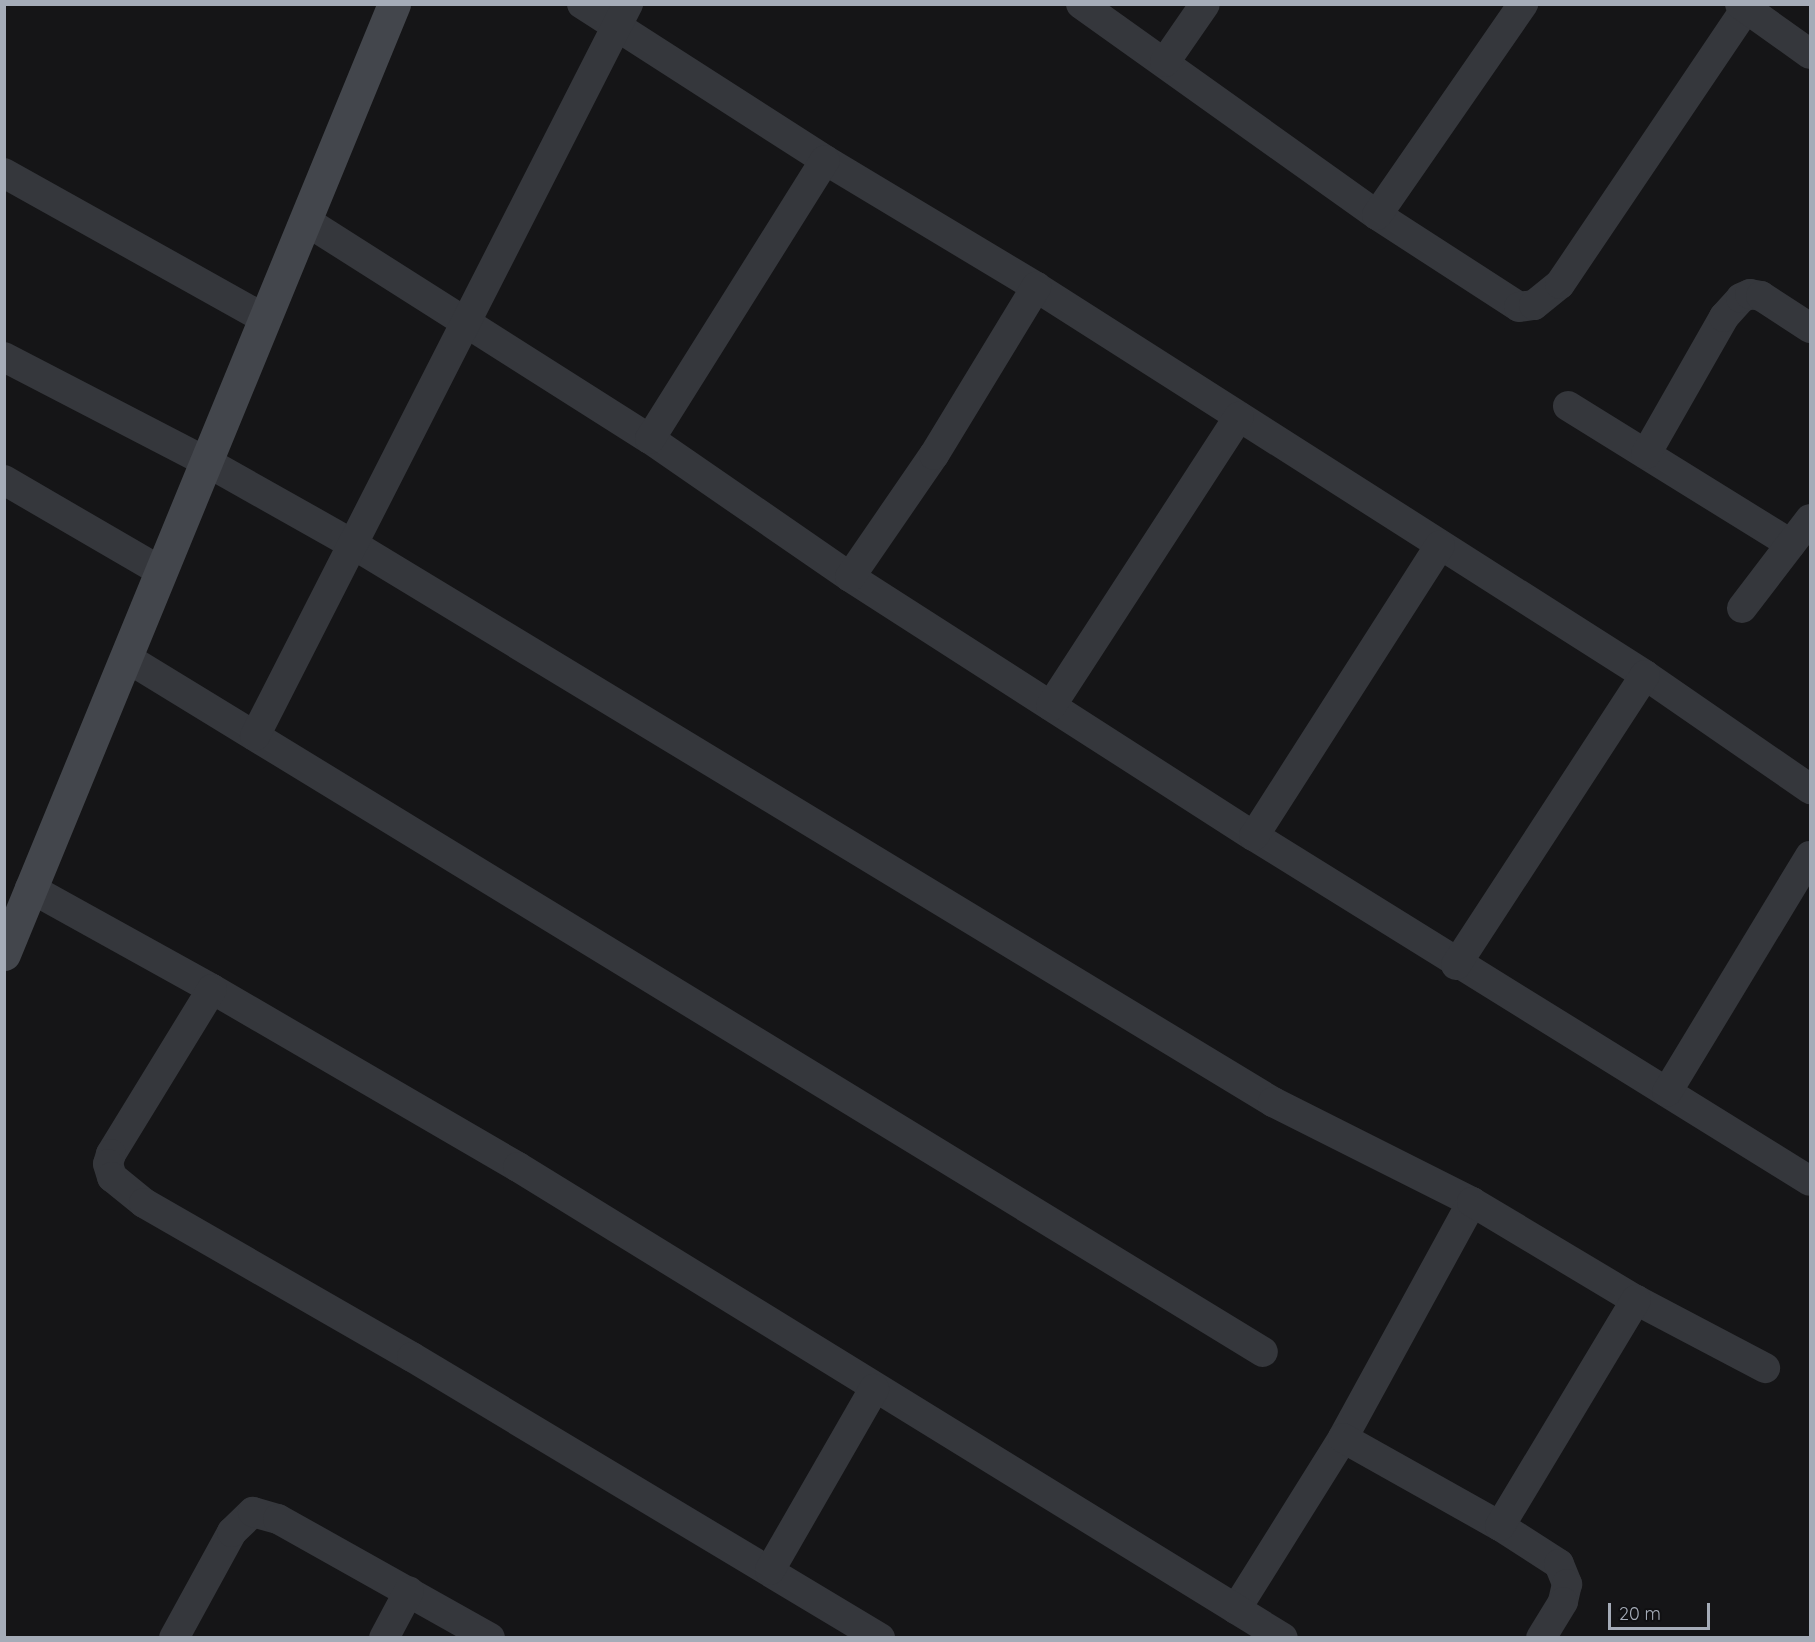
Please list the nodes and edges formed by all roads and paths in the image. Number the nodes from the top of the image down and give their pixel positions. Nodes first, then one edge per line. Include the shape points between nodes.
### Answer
1 (394, 4) edge
2 (582, 4) edge
3 (1081, 4) edge
4 (1205, 4) edge
5 (1523, 4) edge
6 (1745, 6) edge
7 (623, 15) edge
8 (1810, 54) edge
9 (1165, 62) junction
10 (825, 160) junction
11 (4, 173) edge
12 (1377, 215) junction
13 (306, 221) junction
14 (1036, 287) junction
15 (265, 318) junction
16 (1808, 320) edge
17 (465, 321) junction
18 (4, 357) edge
19 (1568, 406) dead end
20 (1239, 417) junction
21 (650, 439) junction
22 (1646, 454) junction
23 (205, 461) junction
24 (4, 480) edge
25 (1810, 519) edge
26 (1791, 544) junction
27 (354, 545) junction
28 (1440, 545) junction
29 (162, 572) junction
30 (850, 577) junction
31 (1742, 608) dead end
32 (127, 658) junction
33 (1645, 675) junction
34 (1051, 706) junction
35 (255, 736) junction
36 (1810, 789) edge
37 (1254, 836) junction
38 (1810, 856) edge
39 (30, 888) junction
40 (4, 954) edge
41 (1456, 965) junction
42 (212, 989) junction
43 (1667, 1092) junction
44 (1810, 1181) edge
45 (1472, 1202) junction
46 (1636, 1300) junction
47 (1263, 1352) dead end
48 (1765, 1368) dead end
49 (874, 1389) junction
50 (1343, 1438) junction
51 (1500, 1526) junction
52 (770, 1570) junction
53 (409, 1592) junction
54 (1236, 1609) junction
55 (174, 1638) edge
56 (384, 1638) edge
57 (490, 1638) edge
58 (880, 1638) edge
59 (1283, 1638) edge
60 (1541, 1638) edge

1 - 13 street
2 - 7 street
3 - 9 street
4 - 9 street
5 - 12 street
6 - 8 street
6 - 12 street via 1560,284 1534,305 1519,307 1502,298
7 - 10 street
7 - 17 street
9 - 12 street
10 - 14 street
10 - 21 street
11 - 15 street
13 - 15 street
13 - 17 street
14 - 20 street
14 - 30 street via 934,455
15 - 23 street
16 - 22 street via 1761,296 1750,294 1740,298 1724,317
17 - 21 street
17 - 27 street
18 - 23 street
19 - 22 street
20 - 28 street
20 - 34 street
21 - 30 street
22 - 26 street
23 - 27 street
23 - 29 street
24 - 29 street
25 - 26 street
26 - 31 street
27 - 35 street
27 - 45 street via 1272,1102
28 - 33 street
28 - 37 street
29 - 32 street
30 - 34 street
32 - 35 street
32 - 39 street
33 - 36 street
33 - 41 street
34 - 37 street
35 - 47 street
37 - 41 street
38 - 43 street
39 - 40 street
39 - 42 street
41 - 43 street
42 - 49 street via 518,1167
42 - 52 street via 111,1154 108,1164 112,1177 144,1203
43 - 44 street
45 - 46 street
45 - 50 street
46 - 48 street
46 - 51 street
49 - 52 street
49 - 54 street
50 - 51 street
50 - 54 street
51 - 60 street via 1564,1571 1567,1584 1563,1602
52 - 58 street
53 - 55 street via 279,1519 253,1512 232,1532
53 - 56 street
53 - 57 street
54 - 59 street

